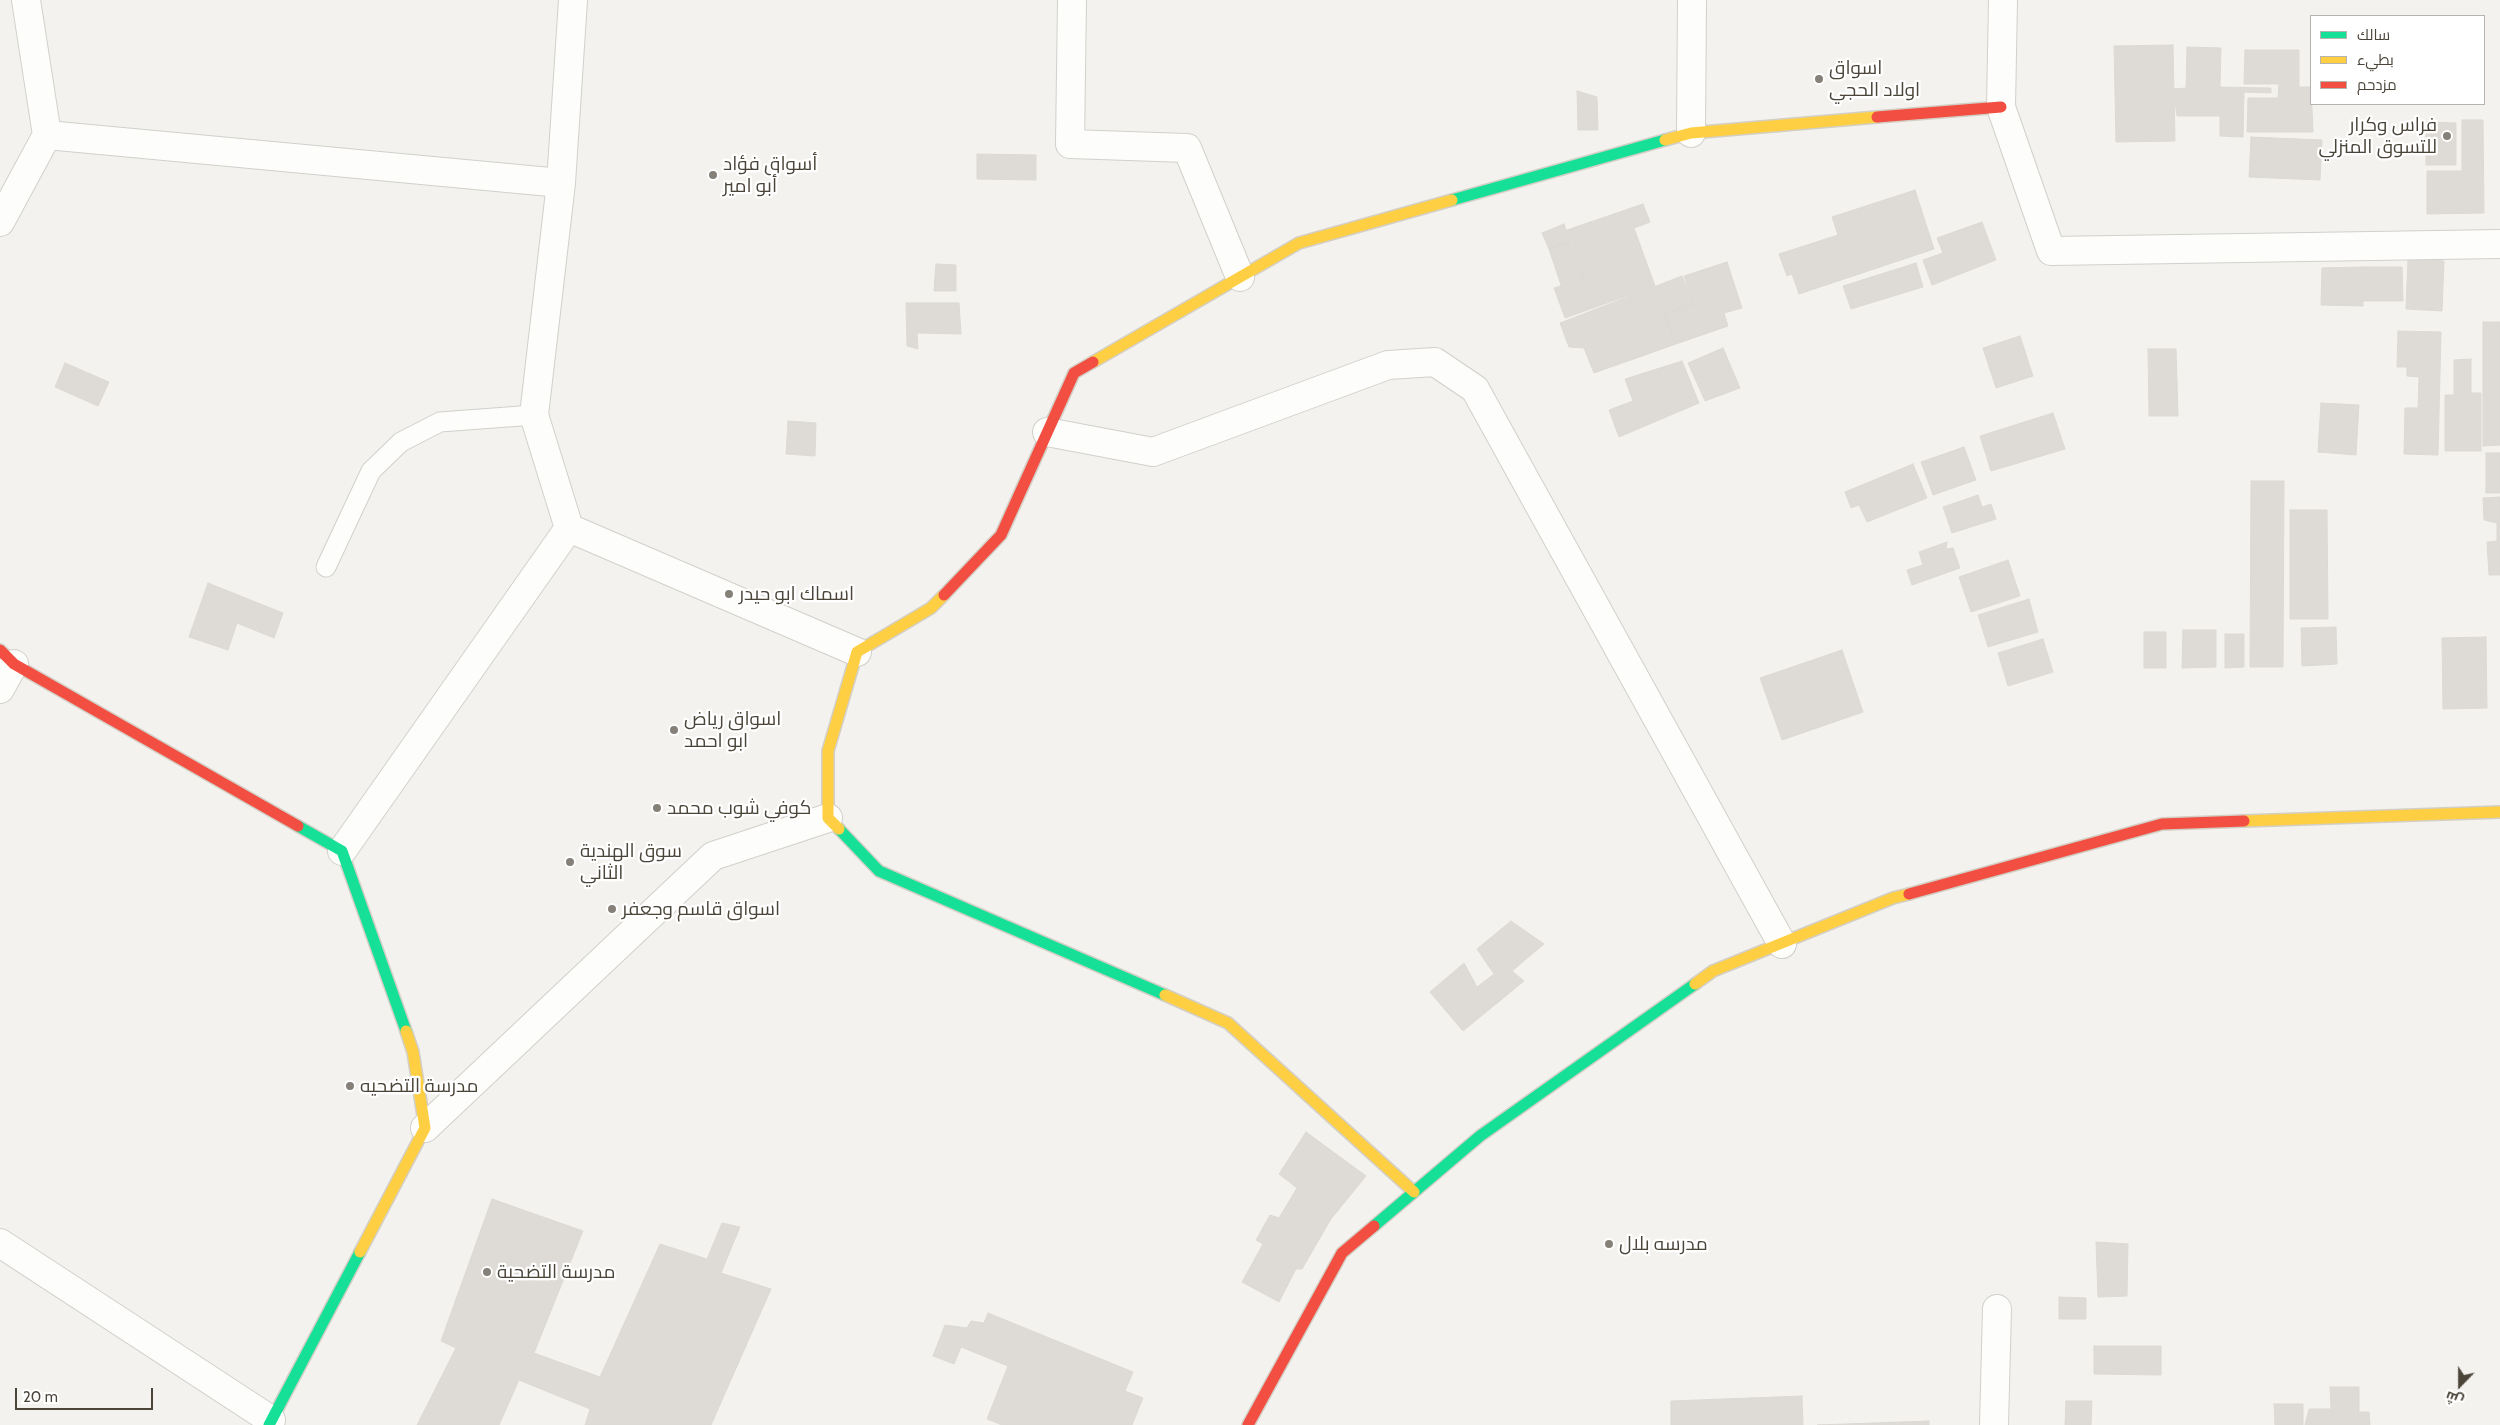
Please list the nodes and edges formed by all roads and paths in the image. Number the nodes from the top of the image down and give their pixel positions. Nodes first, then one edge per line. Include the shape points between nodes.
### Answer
1 (26, 0) edge
2 (573, 0) edge
3 (1072, 0) edge
4 (1692, 0) edge
5 (2003, 0) edge
6 (2001, 108) junction
7 (1691, 133) junction
8 (47, 135) junction
9 (561, 183) junction
10 (0, 222) edge
11 (2500, 244) edge
12 (1240, 277) junction
13 (534, 415) junction
14 (1047, 432) junction
15 (569, 528) junction
16 (326, 567) dead end
17 (857, 652) junction
18 (7, 657) edge
19 (0, 689) edge
20 (2500, 812) edge
21 (828, 818) junction
22 (342, 851) junction
23 (1782, 944) junction
24 (425, 1128) junction
25 (1414, 1192) junction
26 (0, 1243) edge
27 (1997, 1309) dead end
28 (270, 1423) edge
29 (1248, 1425) edge
30 (1994, 1425) edge

1 - 8 street
2 - 9 street
3 - 12 street via 1070,144 1187,148
4 - 7 street
5 - 6 street
6 - 7 street
6 - 11 street via 2051,251
7 - 12 street via 1300,243
8 - 9 street
8 - 10 street
9 - 13 street
12 - 14 street via 1074,373
13 - 15 street
13 - 16 lane via 440,422 401,442 371,471
14 - 17 street via 1001,535 931,608
14 - 23 street via 1153,452 1388,365 1435,362 1475,389
15 - 17 street
15 - 22 street
17 - 21 street via 828,751
18 - 19 street
18 - 22 street
20 - 23 street via 2162,824 1893,898
21 - 24 street via 714,856
21 - 25 street via 879,871 1228,1023
22 - 24 street via 412,1052
23 - 25 street via 1713,971 1480,1136
24 - 28 street
25 - 29 street via 1342,1253
26 - 28 street
27 - 30 street

